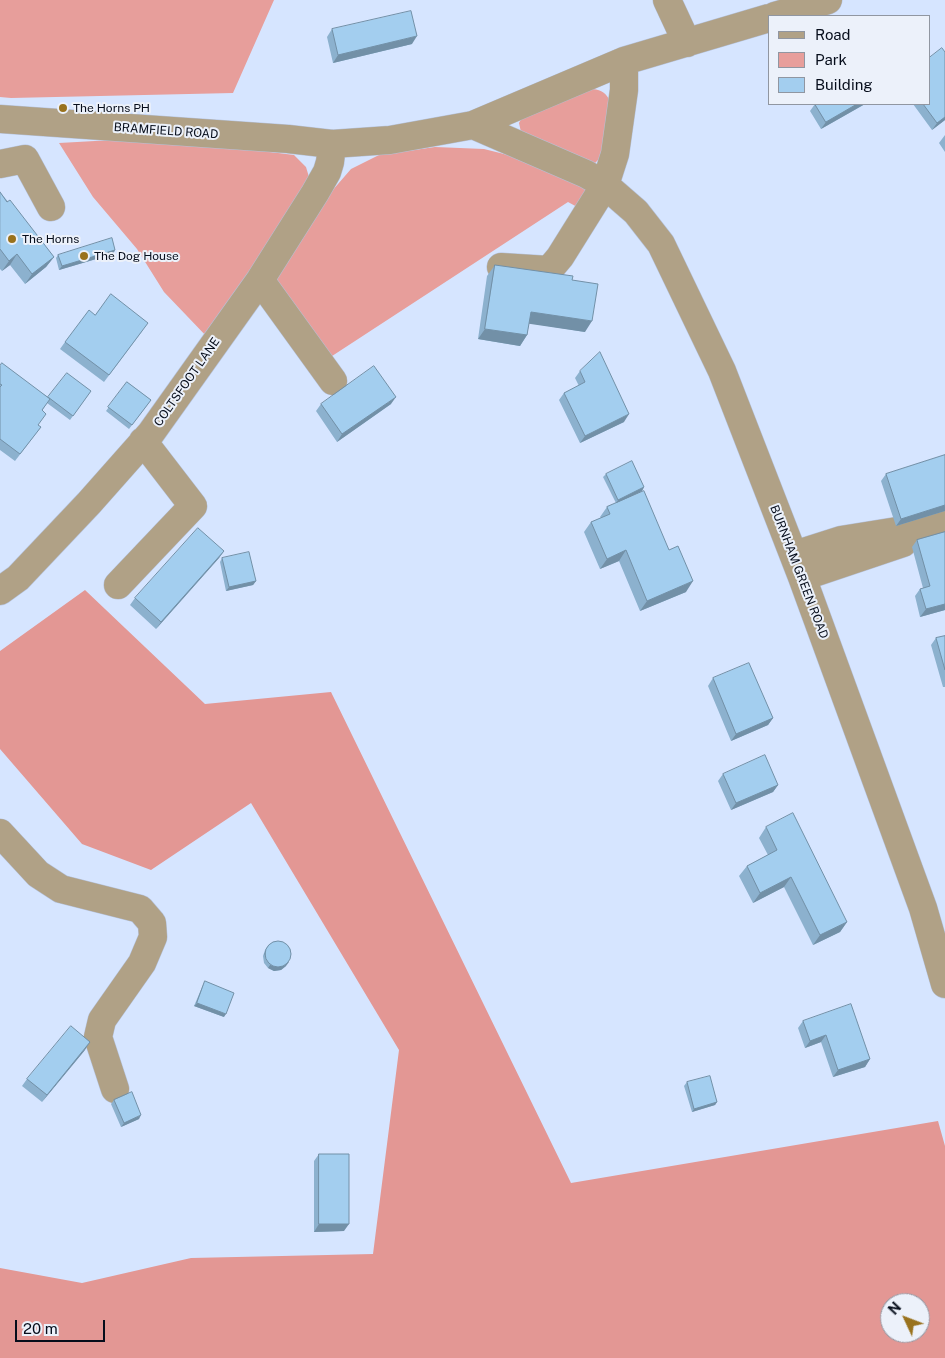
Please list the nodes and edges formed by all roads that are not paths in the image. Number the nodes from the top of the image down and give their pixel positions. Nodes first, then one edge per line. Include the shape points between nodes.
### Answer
1 (667, 0) edge
2 (828, 0) edge
3 (777, 15) edge
4 (768, 18) edge
5 (687, 43) junction
6 (624, 61) junction
7 (13, 120) edge
8 (473, 124) junction
9 (332, 144) junction
10 (13, 162) edge
11 (605, 185) junction
12 (51, 207) dead end
13 (501, 267) edge
14 (260, 280) junction
15 (333, 381) dead end
16 (143, 441) junction
17 (945, 518) edge
18 (945, 530) edge
19 (798, 566) junction
20 (118, 585) dead end
21 (0, 591) edge
22 (0, 833) edge
23 (945, 984) edge
24 (115, 1089) dead end

1 - 5 street
2 - 3 street
4 - 5 street, BRAMFIELD ROAD
5 - 6 street, BRAMFIELD ROAD
6 - 8 street, BRAMFIELD ROAD
6 - 11 street via 624,90 615,154
7 - 9 street, BRAMFIELD ROAD
7 - 10 street
8 - 9 street, BRAMFIELD ROAD via 390,140
8 - 11 street, BURNHAM GREEN ROAD
9 - 14 street, COLTSFOOT LANE via 327,172
10 - 12 street
11 - 13 street via 549,270
11 - 19 street, BURNHAM GREEN ROAD via 636,212 661,244 722,371
14 - 15 street
14 - 16 street, COLTSFOOT LANE
16 - 20 street via 193,506
16 - 21 street, COLTSFOOT LANE via 18,578
17 - 19 street via 898,531 841,540
18 - 19 street
19 - 23 street, BURNHAM GREEN ROAD via 923,908
22 - 24 street via 38,874 61,889 140,909 152,923 153,937 142,963 102,1020 98,1037

